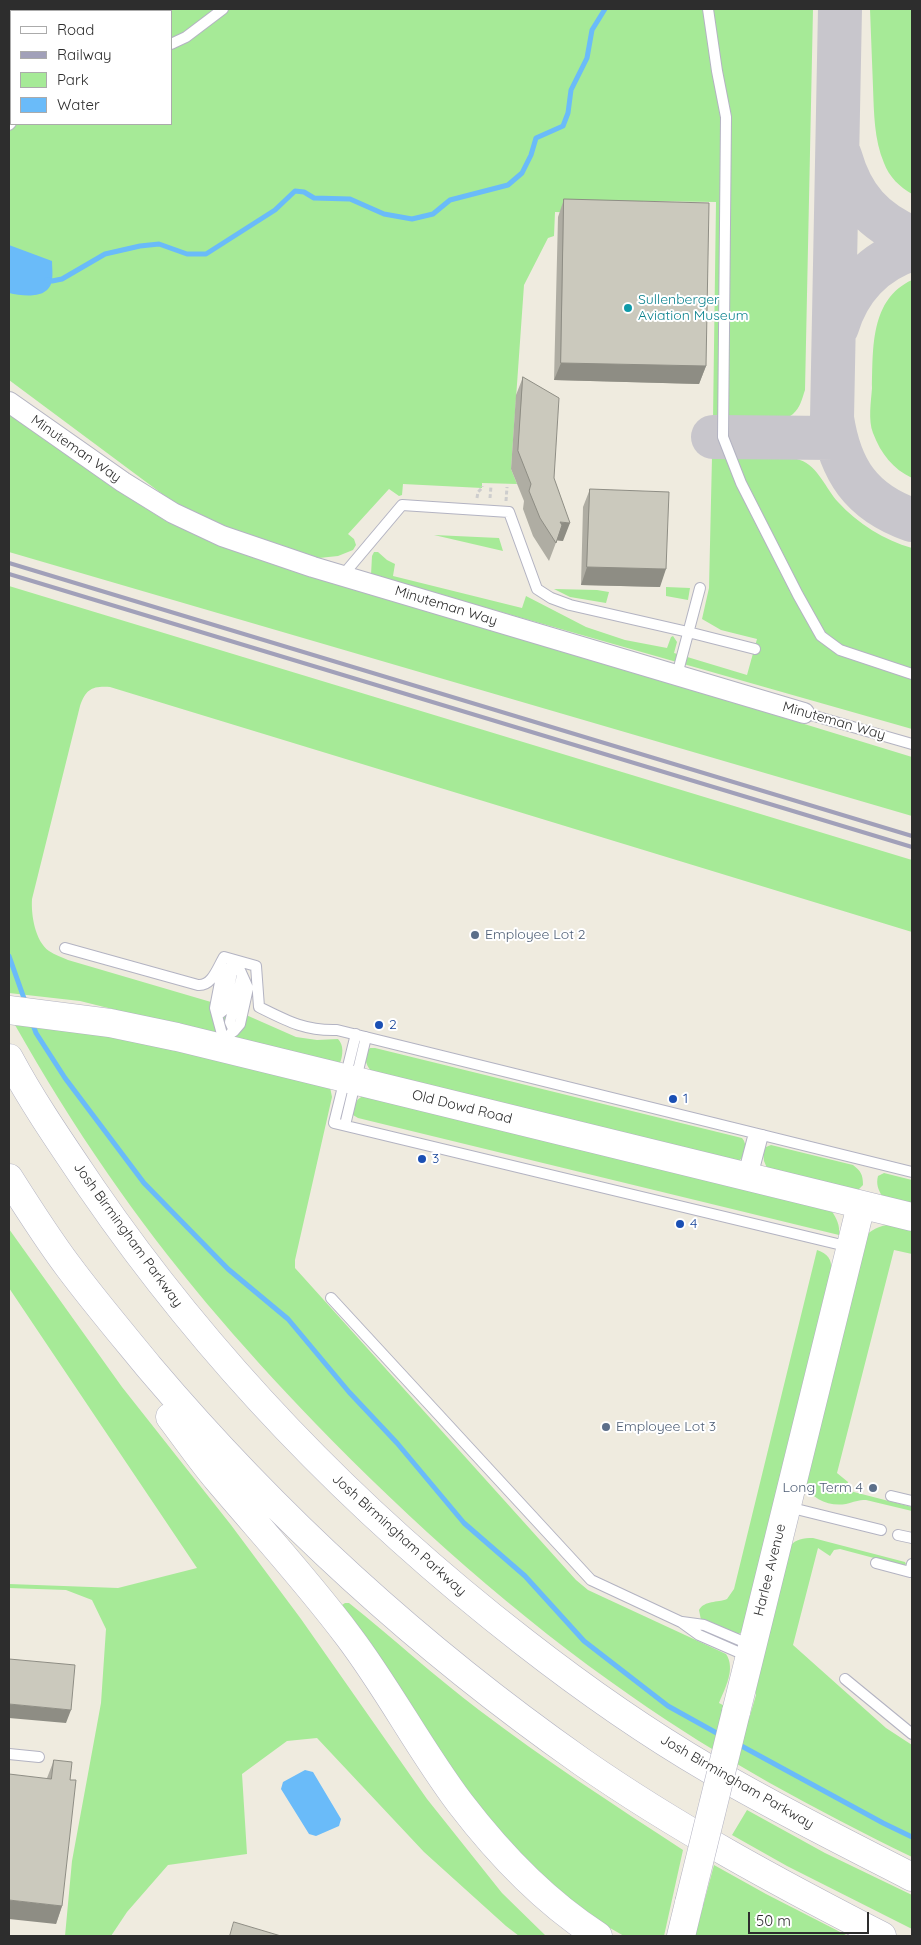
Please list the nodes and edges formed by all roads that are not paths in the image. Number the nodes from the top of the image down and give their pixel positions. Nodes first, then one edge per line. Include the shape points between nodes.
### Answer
1 (223, 9) edge
2 (708, 9) edge
3 (172, 44) edge
4 (9, 402) edge
5 (343, 575) junction
6 (700, 588) dead end
7 (688, 632) junction
8 (755, 649) dead end
9 (912, 674) edge
10 (677, 675) junction
11 (804, 713) joint
12 (912, 744) edge
13 (65, 948) dead end
14 (238, 968) junction
15 (9, 1010) edge
16 (361, 1036) junction
17 (226, 1039) junction
18 (9, 1058) edge
19 (350, 1080) junction
20 (345, 1125) junction
21 (758, 1134) junction
22 (912, 1172) edge
23 (748, 1176) junction
24 (9, 1178) edge
25 (862, 1205) junction
26 (912, 1217) edge
27 (850, 1248) junction
28 (67, 1265) junction
29 (331, 1298) dead end
30 (891, 1496) dead end
31 (912, 1501) edge
32 (786, 1506) junction
33 (881, 1530) dead end
34 (898, 1535) dead end
35 (912, 1538) edge
36 (876, 1563) dead end
37 (911, 1568) edge
38 (750, 1651) junction
39 (845, 1679) dead end
40 (912, 1734) edge
41 (9, 1754) edge
42 (39, 1757) dead end
43 (912, 1877) edge
44 (598, 1936) edge
45 (681, 1936) edge
46 (882, 1936) edge

1 - 3 lane
2 - 9 lane via 726,117 723,438 741,482 821,636 840,650
4 - 5 street, Minuteman Way via 173,513 222,536
5 - 7 lane via 402,505 509,512 538,589 551,598 570,606
5 - 10 street, Minuteman Way
6 - 7 lane
7 - 8 lane
7 - 10 lane
10 - 11 street, Minuteman Way
11 - 12 lane, Minuteman Way
13 - 14 lane via 204,986 224,957
14 - 16 lane via 256,966 259,1007 303,1027
14 - 17 lane
14 - 17 lane via 222,972 215,1008
15 - 17 main road, Old Dowd Road
16 - 19 lane
16 - 21 lane
17 - 19 main road, Old Dowd Road
18 - 43 main road, Josh Birmingham Parkway via 53,1131 108,1211 201,1332 296,1438 398,1538 480,1608 623,1714 708,1769
19 - 20 lane
19 - 20 lane via 334,1123
19 - 23 main road, Old Dowd Road
20 - 27 lane
21 - 22 lane
21 - 23 lane
23 - 25 main road, Old Dowd Road
24 - 28 main road
25 - 26 main road, Old Dowd Road
25 - 27 main road, Harlee Avenue
27 - 32 main road, Harlee Avenue
28 - 44 main road via 151,1392 216,1478 323,1602 352,1641 460,1803 545,1896
28 - 46 main road via 199,1425 288,1519 384,1608 495,1699 584,1764 775,1881
29 - 38 lane via 590,1580 681,1622 699,1636
30 - 31 lane
32 - 33 lane
32 - 38 main road, Harlee Avenue
34 - 35 lane
36 - 37 lane
38 - 45 main road, Harlee Avenue, bridge
39 - 40 lane
41 - 42 lane

